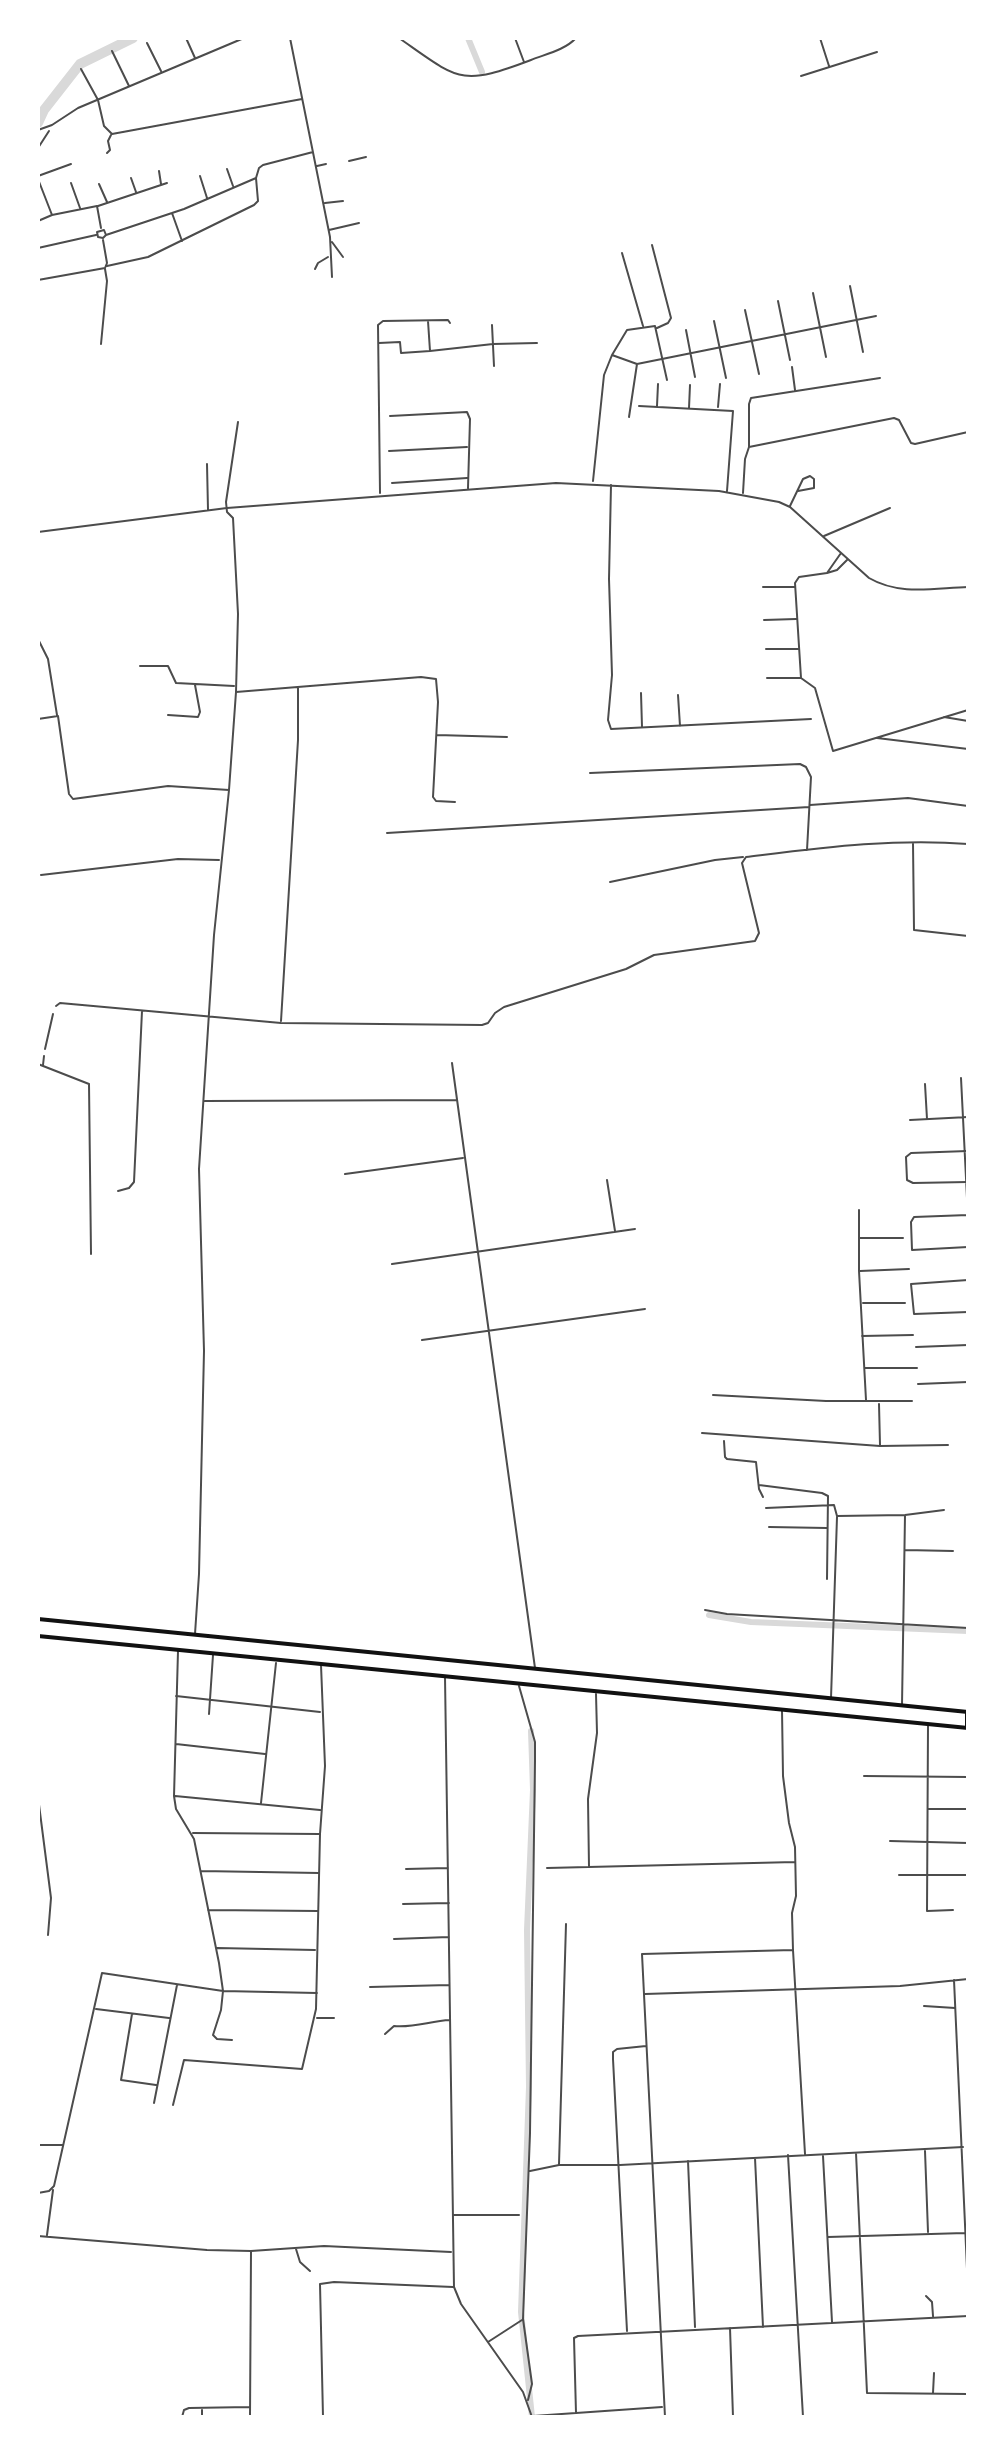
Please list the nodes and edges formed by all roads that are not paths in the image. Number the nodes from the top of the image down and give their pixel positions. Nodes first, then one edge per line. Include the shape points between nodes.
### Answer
1 (186, 38) edge
2 (227, 38) edge
3 (244, 38) edge
4 (290, 38) edge
5 (399, 38) edge
6 (515, 38) edge
7 (576, 38) edge
8 (820, 38) edge
9 (147, 43) dead end
10 (229, 44) junction
11 (112, 51) dead end
12 (877, 52) dead end
13 (195, 58) junction
14 (524, 62) junction
15 (829, 67) junction
16 (81, 69) dead end
17 (161, 73) junction
18 (801, 76) dead end
19 (129, 86) junction
20 (302, 99) junction
21 (98, 100) junction
22 (38, 130) edge
23 (47, 130) junction
24 (112, 134) junction
25 (38, 148) edge
26 (313, 152) junction
27 (107, 153) dead end
28 (366, 157) dead end
29 (349, 161) dead end
30 (71, 164) dead end
31 (326, 164) dead end
32 (316, 166) junction
33 (227, 169) dead end
34 (159, 171) dead end
35 (200, 176) dead end
36 (38, 178) edge
37 (131, 178) dead end
38 (256, 178) junction
39 (71, 183) dead end
40 (167, 183) dead end
41 (99, 184) dead end
42 (161, 185) junction
43 (233, 188) junction
44 (136, 193) junction
45 (207, 199) junction
46 (343, 201) dead end
47 (107, 203) junction
48 (324, 204) junction
49 (97, 206) junction
50 (80, 209) junction
51 (172, 213) junction
52 (52, 215) junction
53 (38, 221) edge
54 (359, 223) dead end
55 (101, 229) junction
56 (329, 230) junction
57 (97, 235) junction
58 (106, 235) junction
59 (103, 238) junction
60 (331, 241) junction
61 (182, 242) junction
62 (652, 245) dead end
63 (38, 248) edge
64 (622, 253) dead end
65 (329, 257) junction
66 (343, 257) dead end
67 (106, 267) junction
68 (315, 269) dead end
69 (332, 277) dead end
70 (38, 280) edge
71 (850, 286) dead end
72 (813, 293) dead end
73 (778, 301) dead end
74 (745, 310) dead end
75 (876, 316) dead end
76 (428, 319) junction
77 (857, 320) junction
78 (714, 321) dead end
79 (450, 323) dead end
80 (492, 325) dead end
81 (643, 327) junction
82 (820, 328) junction
83 (656, 329) junction
84 (686, 330) dead end
85 (785, 335) junction
86 (752, 341) junction
87 (378, 343) junction
88 (537, 343) dead end
89 (101, 344) dead end
90 (493, 344) junction
91 (719, 348) junction
92 (430, 351) junction
93 (863, 352) dead end
94 (692, 354) junction
95 (612, 355) junction
96 (826, 357) dead end
97 (663, 359) junction
98 (790, 360) dead end
99 (637, 364) junction
100 (494, 366) dead end
101 (792, 367) dead end
102 (759, 374) dead end
103 (695, 377) dead end
104 (726, 378) dead end
105 (880, 378) dead end
106 (667, 380) dead end
107 (658, 384) dead end
108 (720, 384) dead end
109 (690, 385) dead end
110 (796, 391) junction
111 (639, 406) dead end
112 (657, 406) junction
113 (689, 408) junction
114 (718, 409) junction
115 (390, 416) dead end
116 (629, 417) dead end
117 (238, 422) dead end
118 (968, 432) edge
119 (468, 447) junction
120 (749, 447) junction
121 (389, 451) dead end
122 (207, 464) dead end
123 (468, 478) junction
124 (392, 483) dead end
125 (593, 483) junction
126 (611, 485) junction
127 (468, 489) junction
128 (798, 491) junction
129 (727, 492) junction
130 (380, 494) junction
131 (743, 495) junction
132 (790, 507) junction
133 (890, 508) dead end
134 (228, 509) junction
135 (208, 511) junction
136 (38, 532) edge
137 (822, 537) junction
138 (841, 553) junction
139 (848, 559) junction
140 (827, 573) junction
141 (763, 587) dead end
142 (795, 587) junction
143 (968, 587) edge
144 (798, 619) junction
145 (764, 620) dead end
146 (38, 639) edge
147 (766, 649) dead end
148 (799, 649) junction
149 (140, 666) dead end
150 (767, 678) dead end
151 (801, 678) junction
152 (194, 684) junction
153 (236, 686) junction
154 (298, 686) junction
155 (236, 692) junction
156 (641, 693) dead end
157 (678, 695) dead end
158 (968, 710) edge
159 (168, 715) dead end
160 (58, 716) junction
161 (943, 717) junction
162 (38, 719) edge
163 (811, 719) dead end
164 (968, 721) edge
165 (680, 727) junction
166 (642, 728) junction
167 (436, 735) junction
168 (507, 737) dead end
169 (876, 738) junction
170 (968, 749) edge
171 (590, 773) dead end
172 (229, 790) junction
173 (455, 802) dead end
174 (809, 806) junction
175 (968, 806) edge
176 (387, 833) dead end
177 (913, 842) junction
178 (968, 844) edge
179 (807, 851) junction
180 (746, 857) junction
181 (221, 860) junction
182 (41, 875) dead end
183 (610, 882) dead end
184 (968, 936) edge
185 (56, 1006) dead end
186 (142, 1011) junction
187 (53, 1014) dead end
188 (209, 1016) junction
189 (281, 1023) junction
190 (45, 1049) dead end
191 (44, 1056) dead end
192 (452, 1063) dead end
193 (38, 1064) edge
194 (43, 1065) junction
195 (961, 1078) dead end
196 (925, 1084) dead end
197 (457, 1100) junction
198 (203, 1101) junction
199 (963, 1117) junction
200 (968, 1117) edge
201 (927, 1119) junction
202 (910, 1120) dead end
203 (966, 1151) edge
204 (465, 1158) junction
205 (345, 1174) dead end
206 (607, 1180) dead end
207 (967, 1182) edge
208 (118, 1191) dead end
209 (859, 1210) dead end
210 (968, 1216) edge
211 (635, 1229) dead end
212 (615, 1232) junction
213 (859, 1238) junction
214 (903, 1238) dead end
215 (968, 1247) edge
216 (477, 1253) junction
217 (91, 1254) dead end
218 (392, 1264) dead end
219 (909, 1269) dead end
220 (859, 1271) junction
221 (968, 1280) edge
222 (861, 1303) junction
223 (905, 1303) dead end
224 (645, 1309) dead end
225 (968, 1312) edge
226 (489, 1332) junction
227 (913, 1335) dead end
228 (862, 1336) junction
229 (422, 1340) dead end
230 (968, 1345) edge
231 (916, 1347) dead end
232 (864, 1368) junction
233 (917, 1368) dead end
234 (968, 1382) edge
235 (918, 1384) dead end
236 (713, 1395) dead end
237 (866, 1401) junction
238 (879, 1401) junction
239 (912, 1401) dead end
240 (702, 1433) dead end
241 (724, 1441) dead end
242 (948, 1445) dead end
243 (880, 1446) junction
244 (759, 1485) junction
245 (763, 1497) dead end
246 (829, 1505) junction
247 (766, 1508) dead end
248 (944, 1510) dead end
249 (905, 1515) junction
250 (837, 1516) junction
251 (769, 1527) dead end
252 (828, 1528) junction
253 (904, 1550) junction
254 (953, 1551) dead end
255 (827, 1579) dead end
256 (705, 1610) dead end
257 (38, 1619) edge
258 (833, 1622) junction
259 (903, 1627) junction
260 (968, 1628) edge
261 (195, 1635) junction
262 (38, 1636) edge
263 (178, 1650) junction
264 (213, 1653) junction
265 (276, 1659) junction
266 (321, 1664) junction
267 (536, 1670) junction
268 (445, 1676) junction
269 (518, 1683) junction
270 (596, 1691) junction
271 (176, 1696) junction
272 (209, 1699) junction
273 (831, 1700) junction
274 (271, 1707) junction
275 (902, 1707) junction
276 (782, 1709) junction
277 (321, 1712) junction
278 (968, 1712) edge
279 (209, 1714) dead end
280 (928, 1725) junction
281 (968, 1728) edge
282 (175, 1744) junction
283 (265, 1754) junction
284 (864, 1776) dead end
285 (928, 1777) junction
286 (968, 1777) edge
287 (174, 1796) junction
288 (38, 1797) edge
289 (260, 1805) junction
290 (928, 1809) junction
291 (968, 1809) edge
292 (321, 1810) junction
293 (192, 1833) junction
294 (320, 1834) junction
295 (890, 1841) dead end
296 (928, 1842) junction
297 (968, 1843) edge
298 (38, 1862) edge
299 (796, 1862) junction
300 (47, 1863) junction
301 (448, 1868) junction
302 (547, 1868) dead end
303 (406, 1869) dead end
304 (588, 1869) junction
305 (201, 1871) junction
306 (320, 1873) junction
307 (899, 1875) dead end
308 (928, 1875) junction
309 (968, 1875) edge
310 (449, 1903) junction
311 (403, 1904) dead end
312 (208, 1910) junction
313 (953, 1910) dead end
314 (319, 1911) junction
315 (566, 1924) dead end
316 (48, 1935) dead end
317 (449, 1937) junction
318 (394, 1939) dead end
319 (216, 1948) junction
320 (316, 1950) junction
321 (793, 1950) junction
322 (968, 1979) edge
323 (954, 1980) junction
324 (178, 1984) junction
325 (450, 1985) junction
326 (370, 1987) dead end
327 (797, 1988) junction
328 (223, 1991) junction
329 (317, 1993) junction
330 (644, 1994) junction
331 (924, 2006) dead end
332 (956, 2008) junction
333 (94, 2009) junction
334 (132, 2014) junction
335 (315, 2017) junction
336 (170, 2018) junction
337 (334, 2018) dead end
338 (450, 2020) junction
339 (385, 2034) dead end
340 (232, 2040) dead end
341 (647, 2046) junction
342 (157, 2086) junction
343 (154, 2103) dead end
344 (173, 2105) dead end
345 (38, 2145) edge
346 (63, 2145) junction
347 (963, 2147) junction
348 (925, 2150) junction
349 (856, 2153) junction
350 (805, 2154) junction
351 (788, 2155) junction
352 (823, 2155) junction
353 (755, 2156) junction
354 (687, 2160) junction
355 (652, 2163) junction
356 (559, 2165) junction
357 (620, 2165) junction
358 (528, 2171) junction
359 (53, 2188) junction
360 (38, 2193) edge
361 (453, 2215) junction
362 (519, 2215) dead end
363 (966, 2233) edge
364 (928, 2234) junction
365 (38, 2236) edge
366 (47, 2236) junction
367 (860, 2236) junction
368 (827, 2237) junction
369 (295, 2248) junction
370 (251, 2251) junction
371 (453, 2252) junction
372 (310, 2271) dead end
373 (454, 2287) junction
374 (968, 2291) edge
375 (926, 2296) dead end
376 (968, 2316) edge
377 (933, 2318) junction
378 (523, 2319) junction
379 (865, 2322) junction
380 (798, 2324) junction
381 (832, 2324) junction
382 (763, 2327) junction
383 (730, 2328) junction
384 (695, 2329) junction
385 (661, 2331) junction
386 (627, 2332) junction
387 (488, 2342) junction
388 (934, 2373) dead end
389 (933, 2394) junction
390 (968, 2394) edge
391 (528, 2401) junction
392 (250, 2407) junction
393 (664, 2407) junction
394 (202, 2408) junction
395 (576, 2413) junction
396 (532, 2416) edge
397 (558, 2416) edge
398 (182, 2417) edge
399 (202, 2417) edge
400 (250, 2417) edge
401 (323, 2417) edge
402 (665, 2417) edge
403 (733, 2417) edge
404 (803, 2417) edge

1 - 13 street
2 - 10 street
3 - 10 street
4 - 20 street
5 - 14 street via 457,75 488,75
6 - 14 street
7 - 14 street
8 - 15 street
9 - 17 street
10 - 13 street
11 - 19 street
12 - 15 street
13 - 17 street
15 - 18 street
16 - 21 street
17 - 19 street
19 - 21 street
20 - 24 street
20 - 26 street
21 - 23 street
21 - 24 street via 104,126
22 - 23 street
23 - 25 street
24 - 27 street
26 - 32 street
26 - 38 street via 263,165
28 - 29 street
30 - 36 street
31 - 32 street
32 - 48 street
33 - 43 street
34 - 42 street
35 - 45 street
36 - 52 street
37 - 44 street
38 - 43 street
38 - 61 street via 254,205
39 - 50 street
40 - 42 street
41 - 47 street
42 - 44 street
43 - 45 street
44 - 47 street
45 - 51 street
46 - 48 street
47 - 49 street
48 - 56 street
49 - 50 street
49 - 55 street
50 - 52 street
51 - 58 street
51 - 61 street
52 - 53 street
54 - 56 street
55 - 57 street
55 - 58 street
56 - 60 street
57 - 59 street
57 - 63 street
58 - 59 street
59 - 67 street
60 - 65 street
60 - 66 street
61 - 67 street
62 - 83 street via 671,318
64 - 81 street
65 - 68 street
65 - 69 street
67 - 70 street
67 - 89 street
71 - 77 street
72 - 82 street
73 - 85 street
74 - 86 street
75 - 77 street
76 - 79 street
76 - 87 street via 379,322
76 - 92 street
77 - 82 street
77 - 93 street
78 - 91 street
80 - 90 street
81 - 83 street
81 - 95 street via 627,330
82 - 85 street
82 - 96 street
83 - 97 street
84 - 94 street
85 - 86 street
85 - 98 street
86 - 91 street
86 - 102 street
87 - 92 street via 400,342 401,353
87 - 130 street
88 - 90 street
90 - 92 street
90 - 100 street
91 - 94 street
91 - 104 street
94 - 97 street
94 - 103 street
95 - 99 street
95 - 125 street via 604,375
97 - 99 street
97 - 106 street
99 - 116 street
101 - 110 street
105 - 110 street
107 - 112 street
108 - 114 street
109 - 113 street
110 - 120 street via 749,401
111 - 112 street
112 - 113 street
113 - 114 street
114 - 129 street via 734,413
115 - 119 street via 467,412
117 - 134 street
118 - 120 street via 915,444 894,418
119 - 121 street
119 - 123 street
120 - 131 street
122 - 135 street
123 - 124 street
123 - 127 street
125 - 126 street
125 - 127 street
126 - 129 street
126 - 166 street via 608,720 616,730
127 - 130 street
128 - 128 street via 807,476 814,479 814,488
128 - 132 street
129 - 131 street
130 - 134 street
131 - 132 street
132 - 137 street
133 - 137 street
134 - 135 street
134 - 153 street via 233,518 238,614
135 - 136 street
137 - 138 street
138 - 139 street
138 - 140 street
139 - 140 street
139 - 143 street via 869,578 893,589
140 - 142 street via 799,577
141 - 142 street
142 - 144 street
144 - 145 street
144 - 148 street
146 - 160 street via 48,659
147 - 148 street
148 - 151 street
149 - 152 street via 168,666 173,682
150 - 151 street
151 - 169 street via 815,688 833,751
152 - 153 street
152 - 159 street via 198,717
153 - 155 street
154 - 155 street
154 - 167 street via 436,679
154 - 189 street
155 - 172 street
156 - 166 street
157 - 165 street
158 - 161 street
160 - 162 street
160 - 172 street via 73,799 168,786
161 - 164 street
161 - 169 street
163 - 165 street
165 - 166 street
167 - 168 street
167 - 173 street via 433,797
169 - 170 street
171 - 174 street via 792,762 810,771
172 - 181 street
174 - 175 street via 908,798
174 - 176 street
174 - 179 street
177 - 178 street
177 - 179 street
177 - 184 street via 914,930
179 - 180 street
180 - 183 street
180 - 189 street via 742,863 759,933 755,941 654,955 592,981 504,1007 482,1025
181 - 182 street via 178,859
181 - 188 street
185 - 186 street
186 - 188 street
186 - 208 street via 134,1182
187 - 190 street
188 - 189 street
188 - 198 street
191 - 194 street
192 - 197 street
193 - 194 street
194 - 217 street via 89,1084
195 - 199 street
196 - 201 street
197 - 198 street
197 - 204 street
198 - 261 street via 203,1426
199 - 200 street
199 - 201 street
199 - 203 street
201 - 202 street
203 - 207 street
203 - 207 street via 911,1153 906,1175 913,1183
204 - 205 street
204 - 216 street
206 - 212 street
207 - 210 street
209 - 213 street
210 - 215 street via 914,1217 911,1222 912,1250
211 - 212 street
212 - 216 street
213 - 214 street
213 - 220 street
216 - 218 street
216 - 226 street
219 - 220 street
220 - 222 street
221 - 225 street via 911,1284 914,1314
222 - 223 street
222 - 228 street
224 - 226 street
226 - 229 street
226 - 267 street
227 - 228 street
228 - 232 street
230 - 231 street
232 - 233 street
232 - 237 street
234 - 235 street
236 - 237 street
237 - 238 street
238 - 239 street
238 - 243 street
240 - 243 street
241 - 244 street via 727,1459 756,1462
242 - 243 street
244 - 245 street
244 - 246 street via 824,1494
246 - 247 street
246 - 250 street via 836,1507
246 - 252 street
248 - 249 street
249 - 250 street
249 - 253 street
250 - 258 street
251 - 252 street
252 - 255 street
253 - 254 street
253 - 259 street
256 - 258 street
257 - 261 main road
258 - 259 street
258 - 273 street
259 - 260 street
259 - 275 street
261 - 267 main road
262 - 263 main road
263 - 264 main road
263 - 271 street
264 - 265 main road
264 - 272 street
265 - 266 main road
265 - 274 street
266 - 268 main road
266 - 277 street
267 - 273 main road
268 - 269 main road
268 - 301 street
269 - 270 main road
269 - 358 street via 535,1742
270 - 276 main road
270 - 304 street
271 - 272 street
271 - 282 street
272 - 274 street
272 - 279 street
273 - 275 main road
274 - 277 street
274 - 283 street
275 - 278 main road
276 - 280 main road
276 - 299 street via 783,1776
277 - 292 street
278 - 281 main road
280 - 281 main road
280 - 285 street
282 - 283 street
282 - 287 street
283 - 289 street
284 - 285 street
285 - 286 street
285 - 290 street
287 - 289 street
287 - 293 street
288 - 300 street
289 - 292 street
290 - 291 street
290 - 296 street
292 - 294 street
293 - 294 street
293 - 305 street
294 - 306 street
295 - 296 street
296 - 297 street
296 - 308 street
298 - 300 street
299 - 304 street
299 - 321 street
300 - 316 street
301 - 303 street
301 - 310 street
302 - 304 street
305 - 306 street
305 - 312 street
306 - 314 street
307 - 308 street
308 - 309 street
308 - 313 street via 927,1911
310 - 311 street
310 - 317 street
312 - 314 street
312 - 319 street
314 - 320 street
315 - 356 street
317 - 318 street
317 - 325 street
319 - 320 street
319 - 328 street
320 - 329 street
321 - 327 street
321 - 330 street via 644,1953
322 - 323 street
323 - 327 street
323 - 332 street
324 - 328 street
324 - 333 street via 102,1973
324 - 336 street
325 - 326 street
325 - 338 street
327 - 330 street
327 - 350 street
328 - 329 street
328 - 340 street via 212,2033 217,2039
329 - 335 street
330 - 341 street
331 - 332 street
332 - 347 street
333 - 334 street
333 - 346 street
334 - 336 street
334 - 342 street via 121,2080
335 - 337 street
335 - 344 street via 302,2069 184,2060
336 - 342 street
338 - 339 street via 394,2026
338 - 361 street
341 - 355 street
341 - 357 street via 613,2052
342 - 343 street
345 - 346 street
346 - 359 street
347 - 348 street
347 - 363 street
348 - 349 street
348 - 364 street
349 - 352 street
349 - 367 street
350 - 351 street
350 - 352 street
351 - 353 street
351 - 380 street
352 - 368 street
353 - 354 street
353 - 382 street
354 - 355 street
354 - 384 street
355 - 357 street
355 - 385 street
356 - 357 street
356 - 358 street
357 - 386 street
358 - 378 street
359 - 360 street
359 - 366 street
361 - 362 street
361 - 371 street
363 - 364 street
363 - 374 street
364 - 367 street
365 - 366 street
366 - 370 street
367 - 368 street
367 - 379 street
368 - 381 street
369 - 370 street
369 - 371 street
369 - 372 street
370 - 392 street
371 - 373 street
373 - 387 street
373 - 401 street via 320,2284
375 - 377 street
376 - 377 street
377 - 379 street
378 - 387 street
378 - 391 street via 532,2390
379 - 381 street
379 - 389 street via 867,2394
380 - 381 street
380 - 382 street
380 - 404 street
382 - 383 street
383 - 384 street
383 - 403 street
384 - 385 street
385 - 386 street
385 - 393 street
386 - 395 street via 574,2338
387 - 391 street
388 - 389 street
389 - 390 street
391 - 396 street
392 - 394 street
392 - 400 street
393 - 395 street
393 - 402 street
394 - 398 street via 186,2409
394 - 399 street
395 - 397 street
396 - 397 street

